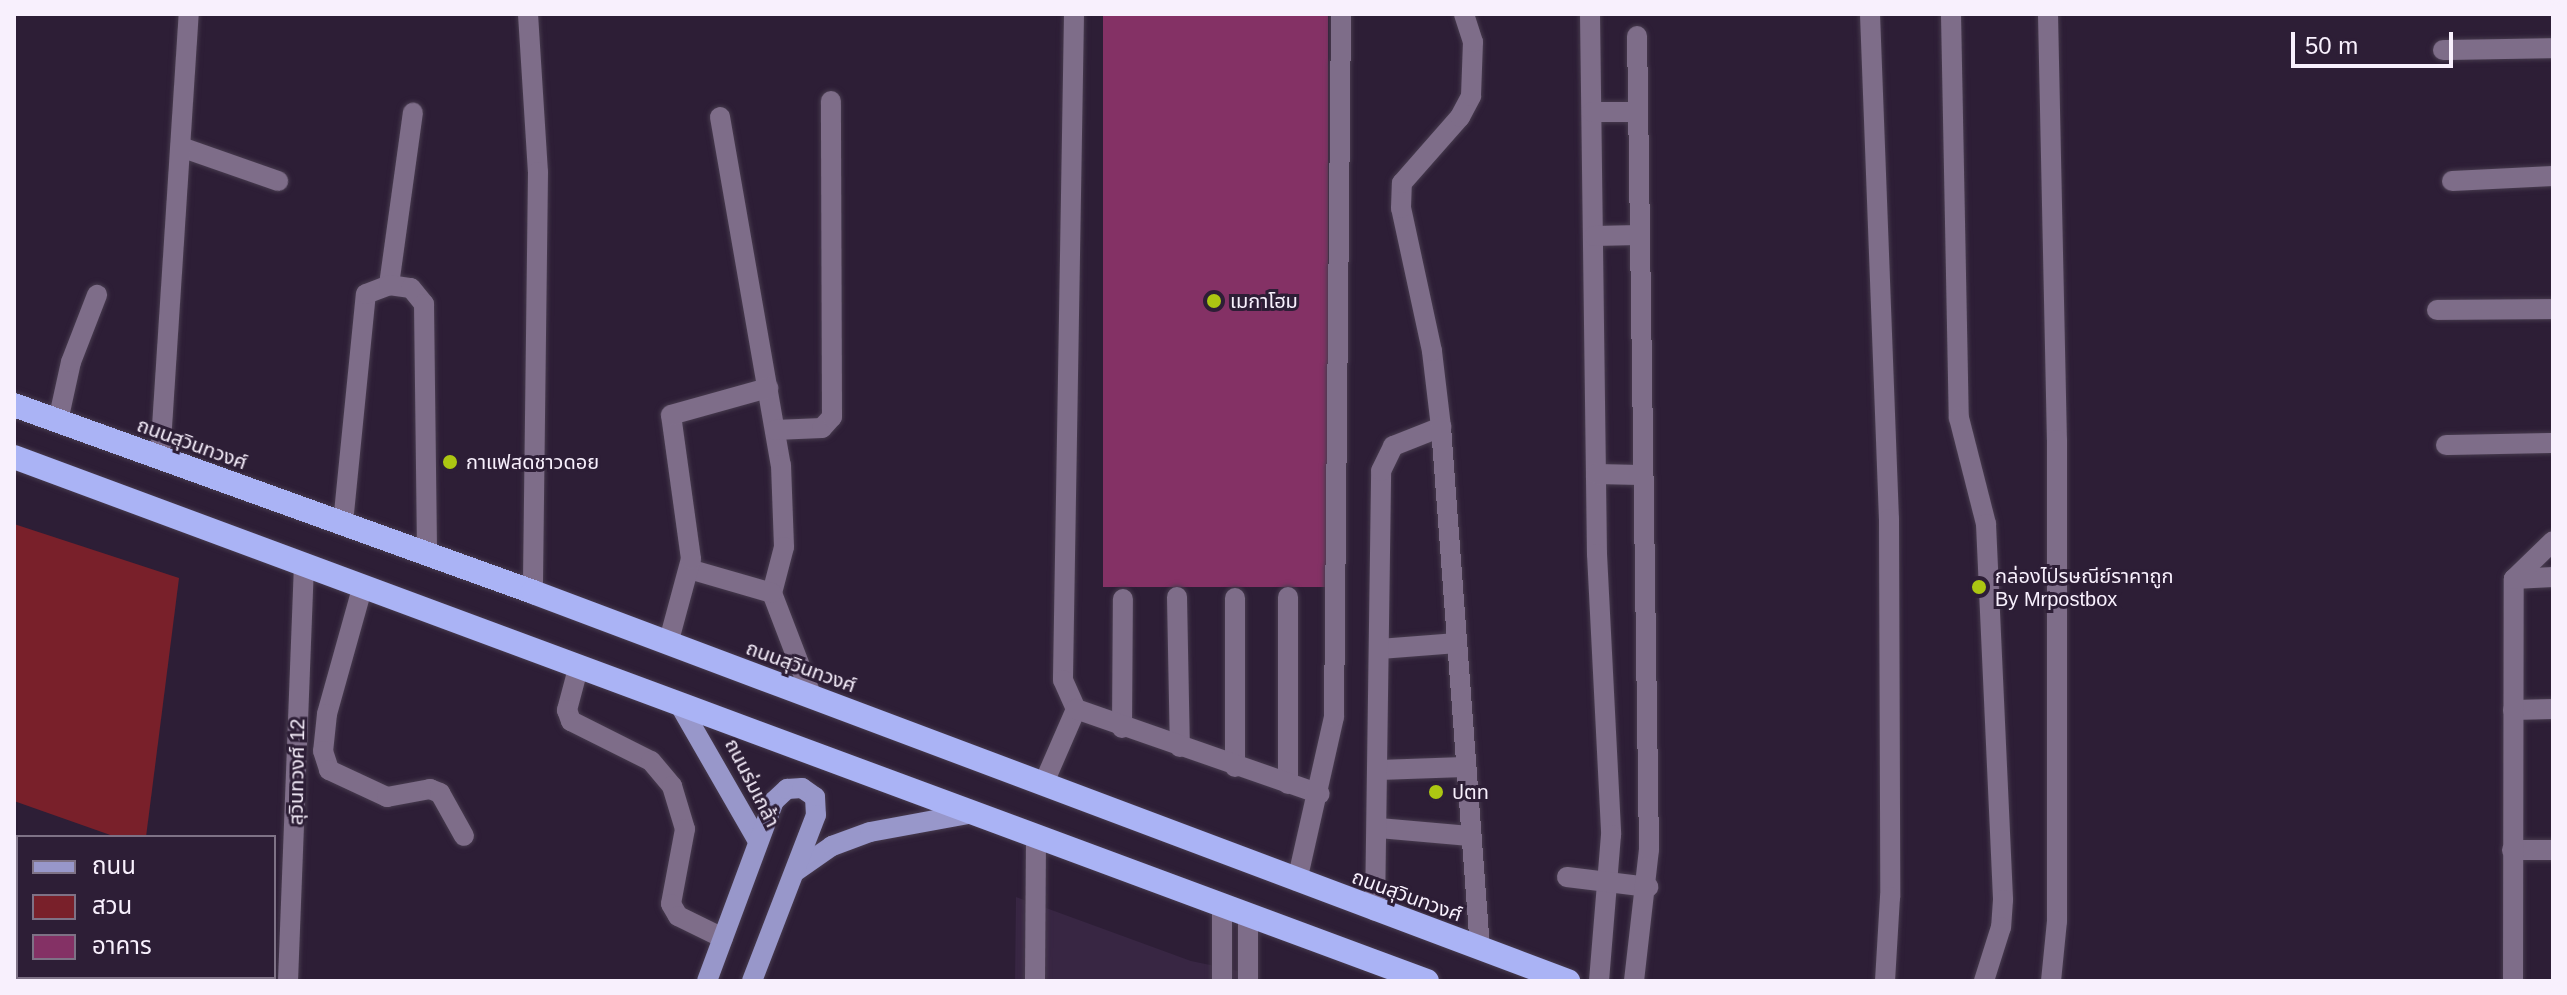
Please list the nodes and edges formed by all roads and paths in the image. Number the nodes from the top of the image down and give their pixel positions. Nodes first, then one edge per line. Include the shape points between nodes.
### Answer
1 (189, 14) edge
2 (528, 14) edge
3 (1074, 14) edge
4 (1341, 14) edge
5 (1464, 14) edge
6 (1590, 14) edge
7 (1870, 14) edge
8 (1951, 14) edge
9 (2048, 14) edge
10 (1637, 36) dead end
11 (2553, 48) edge
12 (2443, 50) dead end
13 (831, 101) dead end
14 (1592, 112) junction
15 (1638, 112) junction
16 (413, 113) dead end
17 (720, 117) dead end
18 (181, 147) junction
19 (2553, 176) edge
20 (278, 181) dead end
21 (2452, 181) dead end
22 (1639, 235) junction
23 (1594, 236) junction
24 (389, 285) junction
25 (97, 295) dead end
26 (2553, 309) edge
27 (2437, 310) dead end
28 (768, 388) junction
29 (14, 405) edge
30 (58, 421) junction
31 (1441, 427) junction
32 (775, 430) junction
33 (2553, 443) edge
34 (2446, 445) dead end
35 (14, 457) edge
36 (160, 458) junction
37 (1596, 474) junction
38 (1641, 475) junction
39 (343, 523) junction
40 (2553, 541) edge
41 (427, 554) junction
42 (304, 563) junction
43 (689, 569) junction
44 (2553, 577) edge
45 (2514, 579) junction
46 (363, 585) junction
47 (533, 592) junction
48 (772, 593) junction
49 (1177, 597) dead end
50 (1288, 597) dead end
51 (1235, 598) dead end
52 (1123, 599) dead end
53 (1457, 643) junction
54 (668, 644) junction
55 (1380, 649) junction
56 (579, 665) junction
57 (812, 697) junction
58 (678, 702) junction
59 (1076, 709) junction
60 (2553, 709) edge
61 (2513, 710) junction
62 (1122, 728) junction
63 (1180, 747) junction
64 (1235, 767) junction
65 (1464, 767) junction
66 (1379, 770) junction
67 (1288, 784) junction
68 (1043, 785) junction
69 (1320, 794) junction
70 (968, 814) junction
71 (1379, 828) junction
72 (464, 836) dead end
73 (1470, 836) junction
74 (1036, 837) junction
75 (758, 841) junction
76 (2512, 850) junction
77 (2553, 850) edge
78 (796, 871) junction
79 (1567, 877) dead end
80 (1297, 881) junction
81 (1609, 881) junction
82 (1648, 887) junction
83 (1222, 907) junction
84 (1375, 911) junction
85 (1248, 917) junction
86 (723, 938) junction
87 (1480, 948) junction
88 (1389, 974) edge
89 (288, 981) edge
90 (707, 981) edge
91 (752, 981) edge
92 (1035, 981) edge
93 (1222, 981) edge
94 (1248, 981) edge
95 (1427, 981) edge
96 (1568, 981) edge
97 (1599, 981) edge
98 (1634, 981) edge
99 (1885, 981) edge
100 (1984, 981) edge
101 (2051, 981) edge
102 (2513, 981) edge

1 - 18 street
2 - 47 street via 538,172
3 - 59 street via 1063,680
4 - 69 street via 1339,620 1333,728
5 - 31 street via 1473,42 1471,96 1460,117 1402,183 1401,208 1432,351
6 - 14 street
7 - 99 street via 1889,519 1890,897
8 - 100 street via 1959,418 1986,524 2003,900 2001,927
9 - 101 street via 2057,440 2057,921
10 - 15 street
11 - 12 street
13 - 32 street via 832,417 822,428
14 - 15 street
14 - 23 street
15 - 22 street
16 - 24 street
17 - 28 street
18 - 20 street
18 - 36 street
19 - 21 street
22 - 23 street
22 - 38 street
23 - 37 street
24 - 39 street via 372,289 363,306
24 - 41 street via 411,288 424,304
25 - 30 street via 71,362
26 - 27 street
28 - 32 street
28 - 43 street via 671,415
29 - 30 highway, ถนนสุวินทวงศ์
30 - 36 highway, ถนนสุวินทวงศ์
31 - 53 street
31 - 55 street via 1393,446 1381,471
32 - 48 street via 785,518
33 - 34 street
35 - 42 highway
36 - 39 highway, ถนนสุวินทวงศ์
37 - 38 street
37 - 81 street
38 - 82 street
39 - 41 highway, ถนนสุวินทวงศ์
40 - 45 street
41 - 47 highway, ถนนสุวินทวงศ์
42 - 46 highway
42 - 89 street, สุวินทวงศ์ 12
43 - 48 street
43 - 54 street
44 - 45 street
45 - 61 street
46 - 56 highway
46 - 72 street via 327,714 323,751 329,770 387,797 430,789 440,793
47 - 54 highway, ถนนสุวินทวงศ์
48 - 57 street
49 - 63 street
50 - 67 street
51 - 64 street
52 - 62 street
53 - 55 street
53 - 65 street
54 - 57 highway, ถนนสุวินทวงศ์
55 - 66 street
56 - 58 highway
56 - 86 street via 567,710 571,721 651,761 672,786 685,829 671,904 678,916
57 - 68 highway, ถนนสุวินทวงศ์
58 - 70 highway
58 - 75 main road, ถนนร่มเกล้า
59 - 62 street
59 - 68 street
60 - 61 street
61 - 76 street
62 - 63 street
63 - 64 street
64 - 67 street
65 - 66 street
65 - 73 street
66 - 71 street
67 - 69 street
68 - 80 highway, ถนนสุวินทวงศ์
69 - 80 street
70 - 74 highway
70 - 78 main road via 870,832 832,846
71 - 73 street
71 - 84 street
73 - 87 street
74 - 83 highway
74 - 92 street
75 - 78 main road via 781,792 795,787 810,792 818,809
75 - 86 main road, ถนนร่มเกล้า
76 - 77 street
76 - 102 street
78 - 91 main road
79 - 81 street
80 - 84 highway, ถนนสุวินทวงศ์
81 - 82 street
81 - 97 street
82 - 98 street
83 - 85 highway
83 - 93 street
84 - 87 highway, ถนนสุวินทวงศ์
85 - 88 highway
85 - 94 street
86 - 90 main road, ถนนร่มเกล้า
87 - 96 highway, ถนนสุวินทวงศ์
88 - 95 highway

